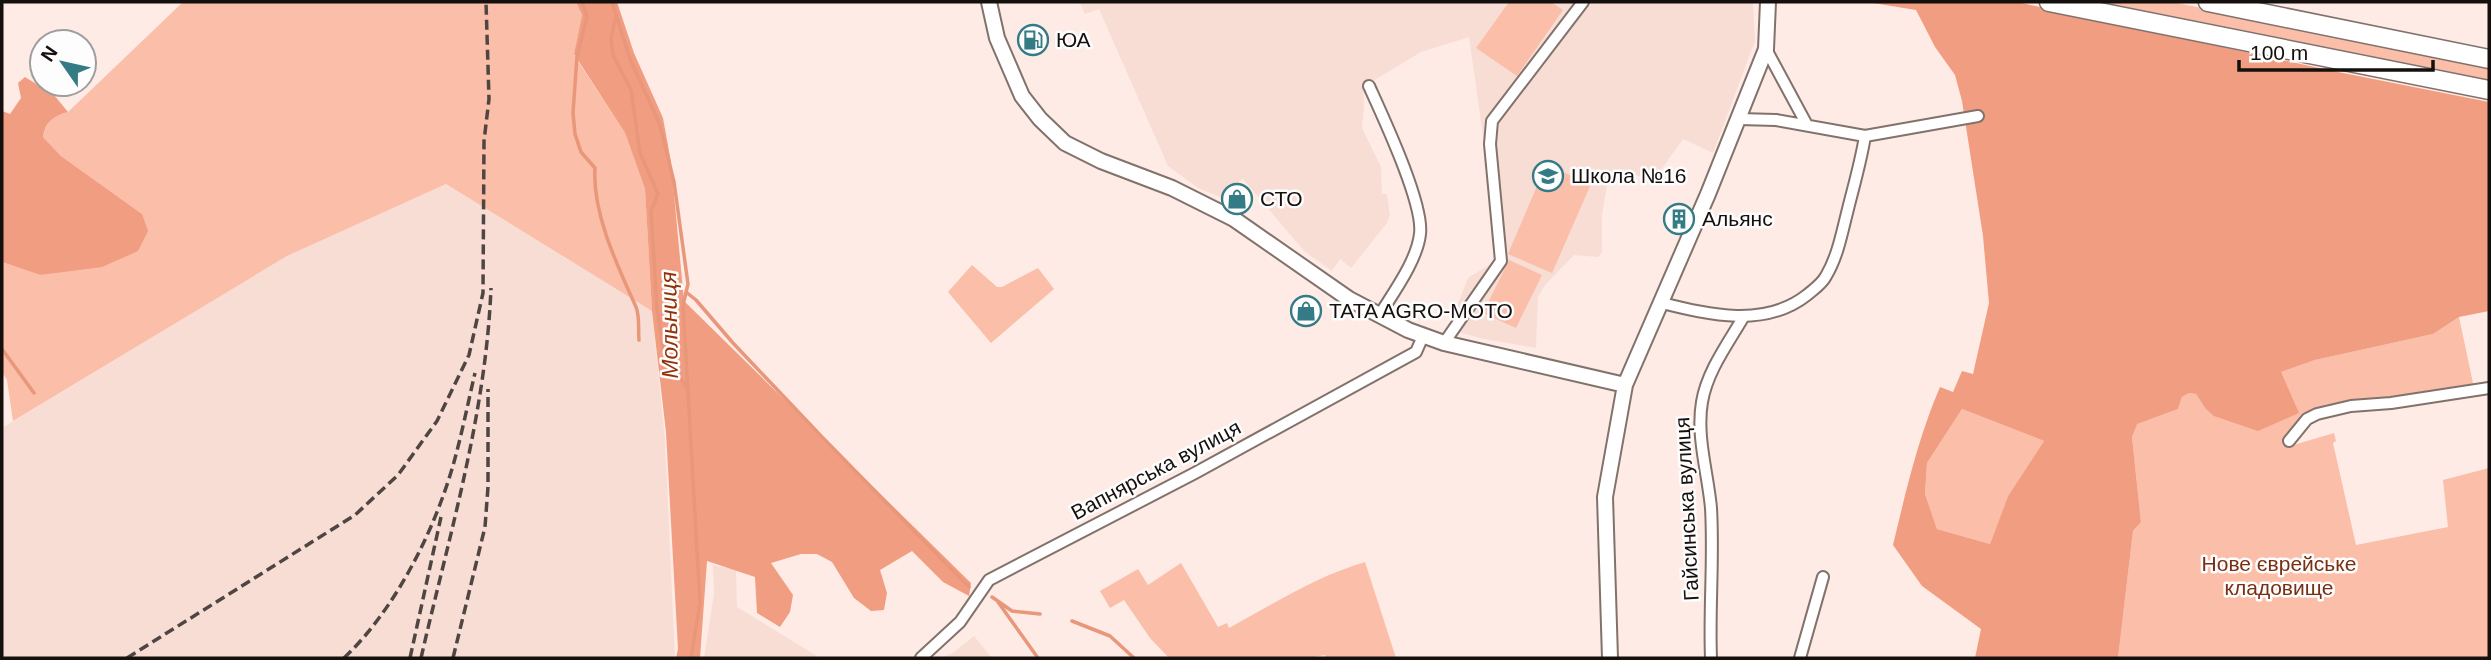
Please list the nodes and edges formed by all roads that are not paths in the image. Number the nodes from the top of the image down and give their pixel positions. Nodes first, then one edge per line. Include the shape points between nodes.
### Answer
1 (989, 2) edge
2 (1583, 2) edge
3 (1768, 2) edge
4 (2049, 2) edge
5 (2208, 2) edge
6 (1766, 48) junction
7 (2489, 59) edge
8 (1369, 86) dead end
9 (2489, 90) edge
10 (1978, 116) dead end
11 (1739, 119) junction
12 (1807, 125) junction
13 (1865, 136) junction
14 (1662, 303) junction
15 (1379, 316) junction
16 (1744, 316) junction
17 (1423, 336) junction
18 (1444, 343) junction
19 (1625, 385) junction
20 (2489, 388) edge
21 (2289, 440) dead end
22 (1823, 577) dead end
23 (920, 658) edge
24 (1610, 658) edge
25 (1711, 658) edge
26 (1800, 658) edge

1 - 15 street via 997,38 1021,96 1065,143 1234,219
2 - 18 street via 1492,121 1501,261
3 - 6 street
4 - 9 main road
5 - 7 main road
6 - 11 street
6 - 12 street
8 - 15 street via 1397,150 1421,232 1405,272
10 - 13 street
11 - 12 street
11 - 14 street
12 - 13 street
13 - 16 street via 1826,278 1795,304
14 - 16 street via 1699,313
14 - 19 street
15 - 17 street
16 - 25 street, Гайсинська вулиця via 1707,381 1701,403 1713,558
17 - 18 street
17 - 23 street, Вапнярська вулиця via 1416,352 989,580 960,622
18 - 19 street
19 - 24 street via 1605,497
20 - 21 street via 2316,414
22 - 26 street

